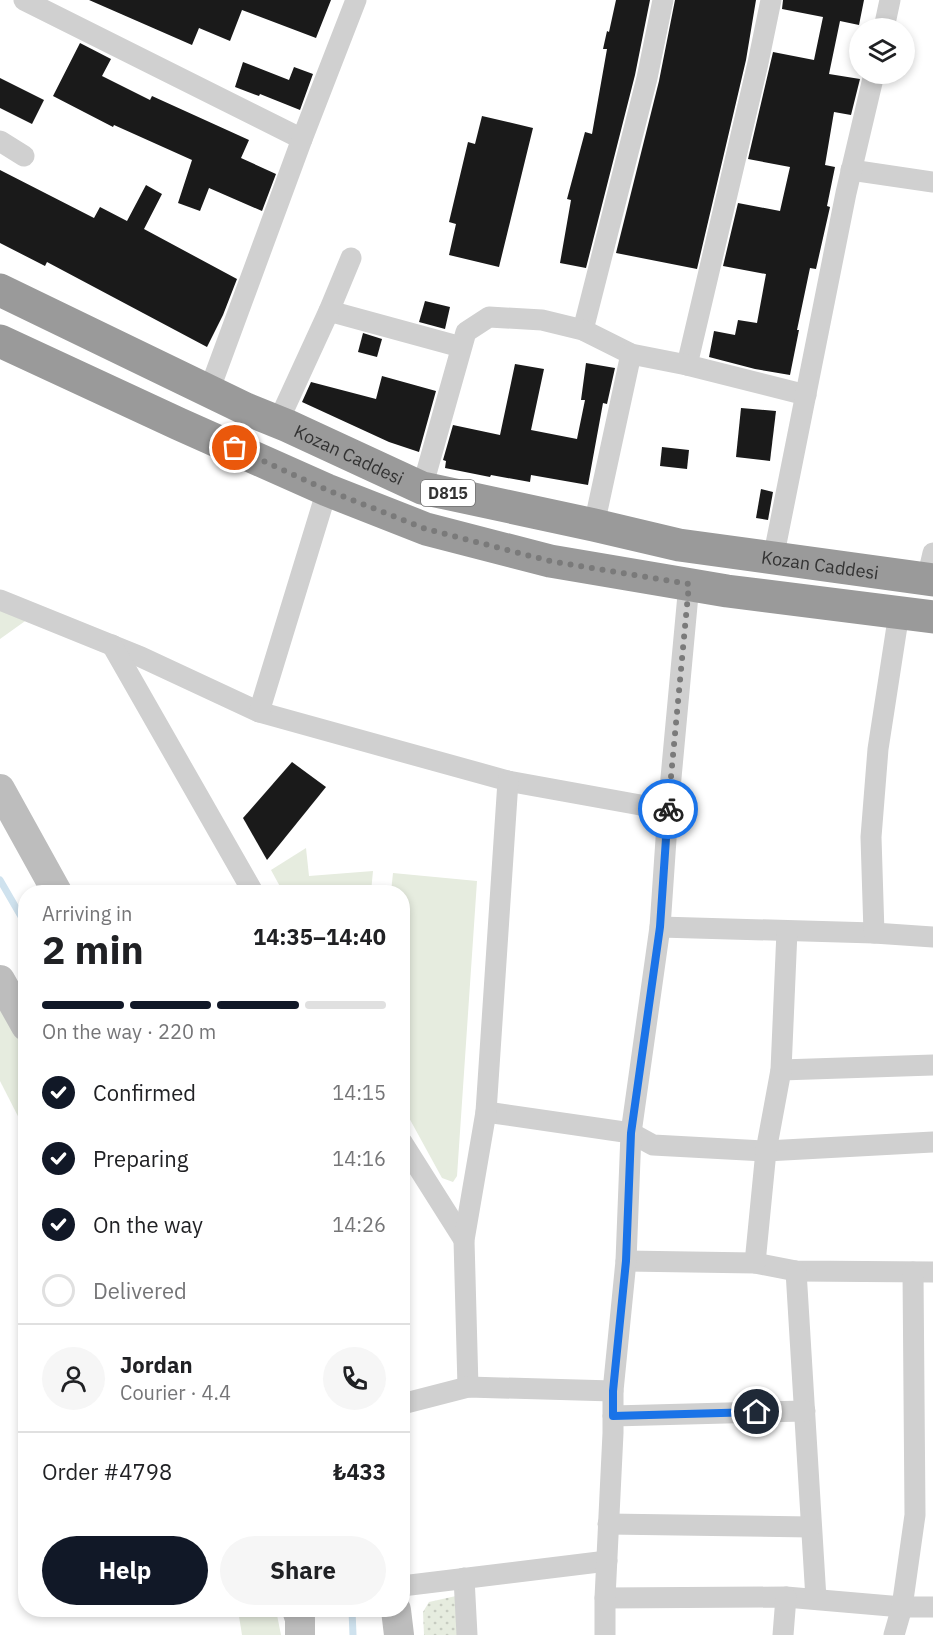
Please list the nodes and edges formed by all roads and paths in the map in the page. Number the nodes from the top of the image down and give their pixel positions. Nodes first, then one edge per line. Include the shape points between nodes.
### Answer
1 (24, 0) edge
2 (356, 0) edge
3 (663, 0) edge
4 (771, 0) edge
5 (890, 0) edge
6 (886, 18) edge
7 (871, 84) edge
8 (302, 139) junction
9 (0, 141) edge
10 (24, 156) dead end
11 (851, 170) junction
12 (933, 183) edge
13 (351, 258) dead end
14 (0, 290) edge
15 (329, 311) junction
16 (583, 330) junction
17 (0, 341) edge
18 (461, 347) junction
19 (631, 354) junction
20 (687, 365) junction
21 (209, 391) junction
22 (806, 395) junction
23 (278, 422) junction
24 (422, 488) junction
25 (327, 490) junction
26 (594, 525) junction
27 (773, 559) junction
28 (931, 571) edge
29 (689, 584) junction
30 (0, 600) edge
31 (899, 613) junction
32 (933, 617) edge
33 (111, 645) junction
34 (259, 712) junction
35 (508, 781) junction
36 (0, 789) edge
37 (668, 810) junction
38 (53, 885) edge
39 (248, 885) edge
40 (660, 927) junction
41 (787, 931) junction
42 (874, 933) junction
43 (933, 938) edge
44 (0, 980) edge
45 (18, 1012) edge
46 (933, 1065) edge
47 (782, 1070) junction
48 (486, 1112) junction
49 (631, 1133) junction
50 (933, 1142) edge
51 (766, 1151) junction
52 (410, 1155) edge
53 (464, 1240) junction
54 (626, 1261) junction
55 (755, 1263) junction
56 (796, 1271) junction
57 (923, 1272) edge
58 (923, 1369) edge
59 (468, 1387) junction
60 (613, 1391) junction
61 (410, 1402) edge
62 (805, 1411) junction
63 (613, 1416) junction
64 (609, 1524) junction
65 (811, 1527) junction
66 (607, 1561) junction
67 (464, 1578) junction
68 (410, 1585) edge
69 (786, 1597) junction
70 (605, 1598) junction
71 (816, 1599) junction
72 (902, 1607) junction
73 (933, 1607) edge
74 (299, 1617) edge
75 (397, 1617) edge
76 (300, 1635) edge
77 (399, 1635) edge
78 (467, 1635) edge
79 (605, 1635) edge
80 (783, 1635) edge
81 (894, 1635) edge

1 - 8 street
2 - 8 street
3 - 16 street
4 - 20 street
5 - 6 street
7 - 11 street
8 - 21 street
9 - 10 street
11 - 12 street
11 - 22 street
13 - 15 street
14 - 21 highway, Kozan Caddesi / D815
15 - 18 street
15 - 23 street
16 - 18 street via 542,320 489,317 466,332
16 - 19 street
17 - 25 highway, Kozan Caddesi / D815
18 - 24 street
19 - 20 street
19 - 26 street
20 - 22 street
21 - 23 highway, Kozan Caddesi / D815
22 - 27 street
23 - 24 highway, Kozan Caddesi / D815
24 - 26 highway, Kozan Caddesi / D815
25 - 29 highway, Kozan Caddesi / D815 via 426,529 550,561
25 - 34 street
26 - 27 highway, Kozan Caddesi / D815 via 679,545
27 - 28 highway, Kozan Caddesi / D815
29 - 31 highway, Kozan Caddesi / D815
29 - 37 street
30 - 33 street
31 - 32 highway, Kozan Caddesi / D815
31 - 42 street via 877,760 871,837
33 - 34 street
33 - 39 street
34 - 35 street
35 - 37 street
35 - 48 street
36 - 38 main road
37 - 40 street
40 - 41 street
40 - 49 street
41 - 42 street
41 - 47 street
42 - 43 street
44 - 45 main road
46 - 47 street
47 - 51 street
48 - 49 street
48 - 53 street
49 - 51 street via 653,1145
49 - 54 street
50 - 51 street
51 - 55 street
52 - 53 street
53 - 59 street
54 - 55 street
54 - 60 street
55 - 56 street
56 - 57 street
56 - 62 street
57 - 58 street
58 - 72 street via 915,1515
59 - 60 street
59 - 61 street
60 - 63 street
62 - 63 street
62 - 65 street
63 - 64 street
64 - 65 street
64 - 66 street
65 - 71 street
66 - 67 street
66 - 70 street
67 - 68 street
67 - 78 street
69 - 70 street
69 - 71 street
69 - 80 street
70 - 79 street
71 - 72 street
72 - 73 street
72 - 81 street
74 - 76 main road
75 - 77 main road

